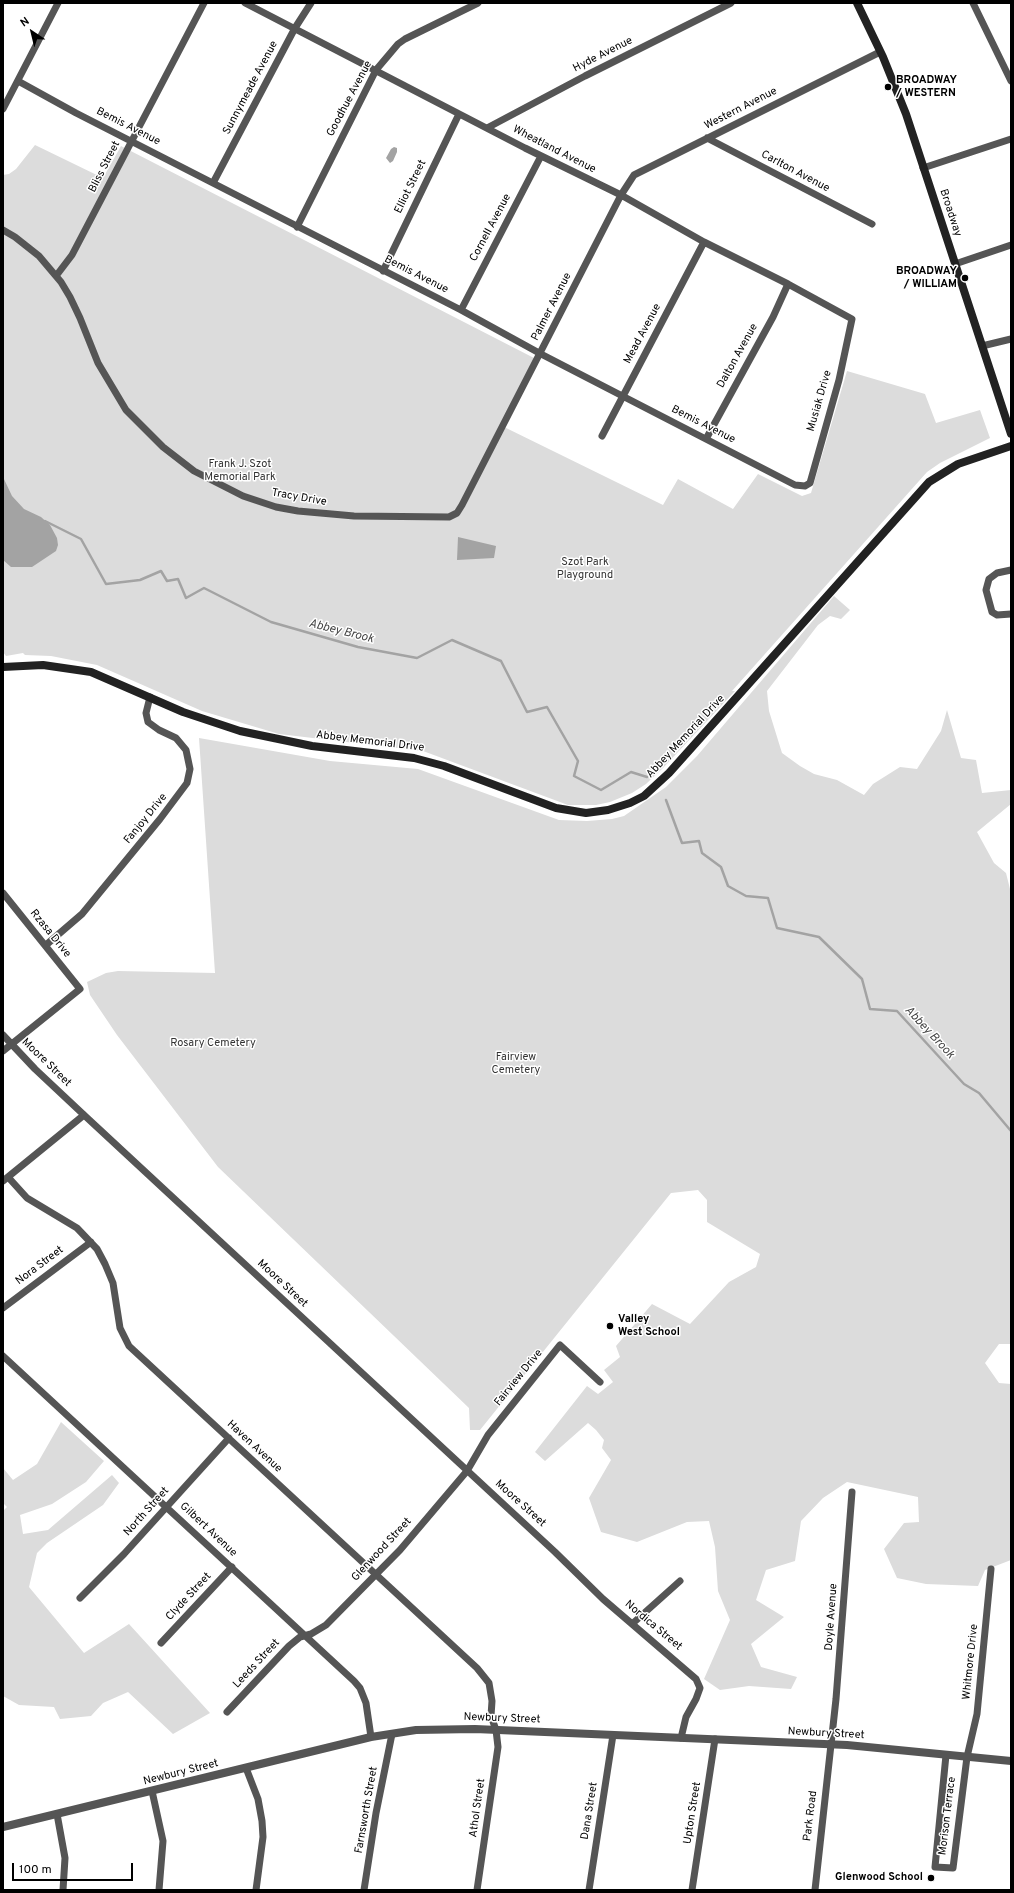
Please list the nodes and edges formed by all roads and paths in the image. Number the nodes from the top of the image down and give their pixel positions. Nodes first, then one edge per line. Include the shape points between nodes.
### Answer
1 (58, 3) edge
2 (204, 3) edge
3 (245, 3) edge
4 (311, 3) edge
5 (478, 3) edge
6 (731, 3) edge
7 (857, 3) edge
8 (973, 3) edge
9 (295, 28) junction
10 (880, 52) junction
11 (376, 70) junction
12 (18, 80) junction
13 (1011, 81) edge
14 (3, 109) edge
15 (459, 114) junction
16 (487, 128) junction
17 (707, 138) junction
18 (1011, 139) edge
19 (131, 140) junction
20 (541, 156) junction
21 (923, 168) junction
22 (213, 183) junction
23 (621, 195) junction
24 (872, 224) dead end
25 (297, 226) junction
26 (3, 230) edge
27 (704, 242) junction
28 (1011, 245) edge
29 (955, 264) junction
30 (383, 271) junction
31 (56, 276) junction
32 (788, 284) junction
33 (460, 310) junction
34 (852, 319) joint
35 (1011, 340) edge
36 (982, 346) junction
37 (541, 354) junction
38 (623, 396) junction
39 (503, 428) joint
40 (1011, 434) edge
41 (602, 436) dead end
42 (706, 439) junction
43 (1011, 446) edge
44 (805, 486) joint
45 (1011, 570) edge
46 (1011, 614) edge
47 (3, 667) edge
48 (150, 697) junction
49 (3, 893) edge
50 (46, 945) junction
51 (3, 1035) edge
52 (11, 1045) junction
53 (3, 1051) edge
54 (84, 1115) junction
55 (5, 1179) edge
56 (92, 1242) junction
57 (3, 1308) edge
58 (3, 1356) edge
59 (600, 1382) dead end
60 (229, 1438) junction
61 (467, 1471) junction
62 (852, 1492) dead end
63 (166, 1507) junction
64 (549, 1546) joint
65 (232, 1567) junction
66 (991, 1569) dead end
67 (376, 1575) junction
68 (680, 1581) dead end
69 (80, 1598) dead end
70 (632, 1624) junction
71 (306, 1635) junction
72 (161, 1643) dead end
73 (227, 1712) dead end
74 (496, 1730) junction
75 (392, 1734) junction
76 (614, 1735) junction
77 (371, 1737) junction
78 (681, 1738) junction
79 (715, 1739) junction
80 (831, 1744) junction
81 (946, 1755) junction
82 (967, 1756) junction
83 (1011, 1761) edge
84 (246, 1768) junction
85 (152, 1791) junction
86 (57, 1814) junction
87 (3, 1827) edge
88 (63, 1890) edge
89 (159, 1890) edge
90 (256, 1890) edge
91 (364, 1890) edge
92 (477, 1890) edge
93 (589, 1890) edge
94 (692, 1890) edge
95 (815, 1890) edge

1 - 12 street
2 - 19 street, Bliss Street
3 - 9 street, Wheatland Avenue
4 - 9 street, Sunnymeade Avenue
5 - 11 street, Goodhue Avenue via 404,39
6 - 16 street, Hyde Avenue
7 - 10 main road, Broadway
8 - 13 street
9 - 11 street, Wheatland Avenue
9 - 22 street, Sunnymeade Avenue
10 - 17 street, Western Avenue
10 - 21 main road, Broadway via 906,114
11 - 15 street, Wheatland Avenue
11 - 25 street, Goodhue Avenue
12 - 14 street
12 - 19 street, Bemis Avenue
15 - 16 street, Wheatland Avenue
15 - 30 street, Elliot Street
16 - 20 street, Wheatland Avenue
17 - 23 street, Western Avenue via 634,175
17 - 24 street, Carlton Avenue
18 - 21 street
19 - 22 street, Bemis Avenue
19 - 31 street, Bliss Street via 72,255
20 - 23 street, Wheatland Avenue
20 - 33 street, Cornell Avenue
21 - 29 main road, Broadway
22 - 25 street, Bemis Avenue
23 - 27 street, Wheatland Avenue
23 - 37 street, Palmer Avenue
25 - 30 street, Bemis Avenue
26 - 31 street, Tracy Drive via 39,256
27 - 32 street, Wheatland Avenue
27 - 38 street, Mead Avenue
28 - 29 street
29 - 36 main road, Broadway
30 - 33 street, Bemis Avenue
31 - 39 street, Tracy Drive via 70,297 106,379 137,423 194,471 227,489 259,502 319,514 449,517 462,505
32 - 34 street, Wheatland Avenue
32 - 42 street, Dalton Avenue via 773,317
33 - 37 street, Bemis Avenue
34 - 44 street, Musiak Drive via 812,476
35 - 36 street
36 - 40 main road, Broadway
37 - 38 street, Bemis Avenue
37 - 39 street, Palmer Avenue
38 - 41 street, Mead Avenue
38 - 42 street, Bemis Avenue
42 - 44 street, Bemis Avenue via 796,485
43 - 48 main road, Abbey Memorial Drive via 958,464 928,482 669,774 644,796 608,810 586,813 556,808 444,766 414,758 312,746 264,737 202,719
45 - 46 street via 998,573 989,579 986,590 992,612
47 - 48 main road, Abbey Memorial Drive via 43,665 81,669 104,676
48 - 50 street, Fanjoy Drive via 146,713 148,722 176,738 186,750 190,768 187,783 165,814 82,914
49 - 50 street, Rzasa Drive
50 - 52 street, Rzasa Drive via 80,989
51 - 52 street, Moore Street
52 - 53 street
52 - 54 street, Moore Street
54 - 55 street
54 - 61 street, Moore Street
55 - 56 street, Haven Avenue via 27,1198 69,1222
56 - 57 street, Nora Street
56 - 60 street, Haven Avenue via 113,1283 119,1323 126,1341
58 - 63 street, Gilbert Avenue
59 - 61 street, Fairview Drive via 560,1345 488,1435
60 - 63 street, North Street
60 - 67 street, Haven Avenue
61 - 64 street, Moore Street
61 - 67 street, Glenwood Street
62 - 80 street, Doyle Avenue
63 - 65 street, Gilbert Avenue
63 - 69 street, North Street
64 - 70 street, Nordica Street
65 - 71 street, Gilbert Avenue
65 - 72 street, Clyde Street
66 - 82 street, Whitmore Drive via 977,1714
67 - 71 street, Glenwood Street via 326,1625
67 - 74 street, Haven Avenue via 477,1668 489,1683 491,1716
68 - 70 street
70 - 78 street, Nordica Street via 696,1679 700,1688 686,1717
71 - 73 street, Leeds Street via 289,1646
71 - 77 street, Gilbert Avenue via 360,1688 366,1702
74 - 75 street, Newbury Street via 416,1730
74 - 76 street, Newbury Street
74 - 92 street, Athol Street via 498,1748
75 - 77 street, Newbury Street
75 - 91 street, Farnsworth Street
76 - 78 street, Newbury Street
76 - 93 street, Dana Street
77 - 84 street, Newbury Street
78 - 79 street, Newbury Street
79 - 80 street, Newbury Street
79 - 94 street, Upton Street
80 - 81 street, Newbury Street
80 - 95 street, Park Road
81 - 82 street, Newbury Street
81 - 82 street, Morison Terrace via 935,1867 953,1868
82 - 83 street, Newbury Street
84 - 85 street, Newbury Street
84 - 90 street via 258,1799 262,1821 263,1837
85 - 86 street, Newbury Street
85 - 89 street via 163,1841
86 - 87 street, Newbury Street
86 - 88 street via 65,1858

